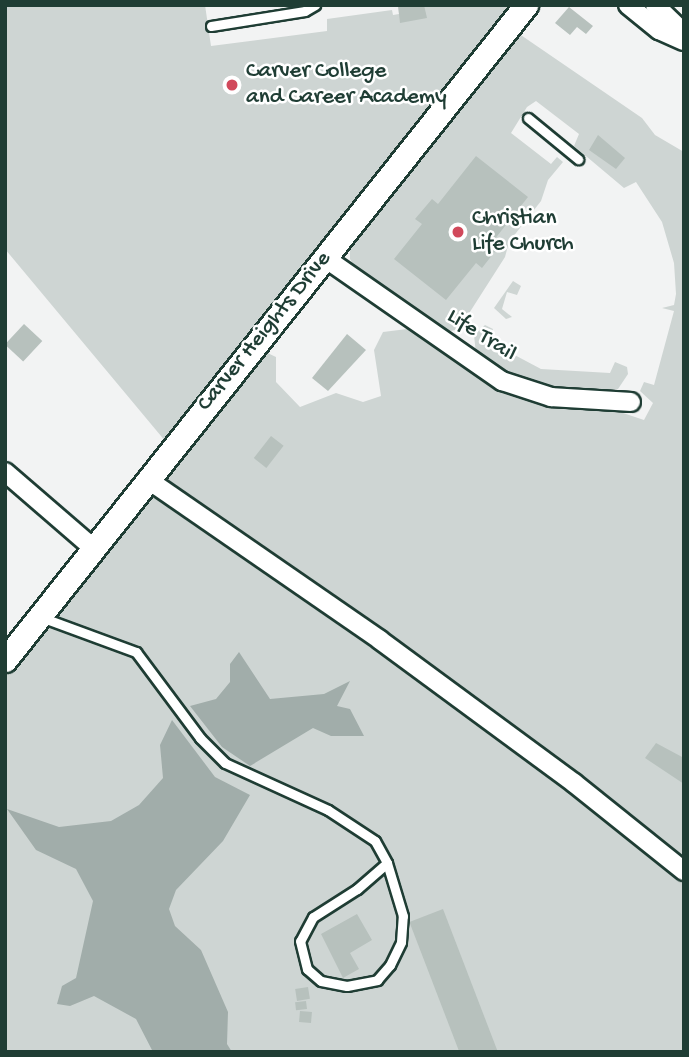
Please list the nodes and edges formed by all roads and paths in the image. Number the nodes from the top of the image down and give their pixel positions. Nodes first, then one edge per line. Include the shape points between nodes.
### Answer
1 (315, 5) edge
2 (526, 5) edge
3 (628, 5) edge
4 (655, 5) edge
5 (211, 26) dead end
6 (684, 33) edge
7 (684, 41) edge
8 (528, 118) dead end
9 (578, 159) dead end
10 (324, 258) junction
11 (631, 402) dead end
12 (5, 472) edge
13 (147, 479) junction
14 (93, 548) junction
15 (39, 617) junction
16 (5, 660) edge
17 (387, 863) junction
18 (684, 871) edge

1 - 5 lane via 305,11
2 - 10 street, Carver Heights Drive
3 - 7 street via 659,30
4 - 6 street
8 - 9 lane
10 - 11 street, Life Trail via 502,381 551,397
10 - 13 street, Carver Heights Drive
12 - 14 street
13 - 14 street, Carver Heights Drive
13 - 18 street via 380,640 574,783
14 - 15 street, Carver Heights Drive
15 - 16 street, Carver Heights Drive
15 - 17 lane via 136,652 200,738 225,763 359,827 375,841
17 - 17 lane via 313,917 300,941 307,969 321,981 347,986 377,980 390,965 401,942 403,916

